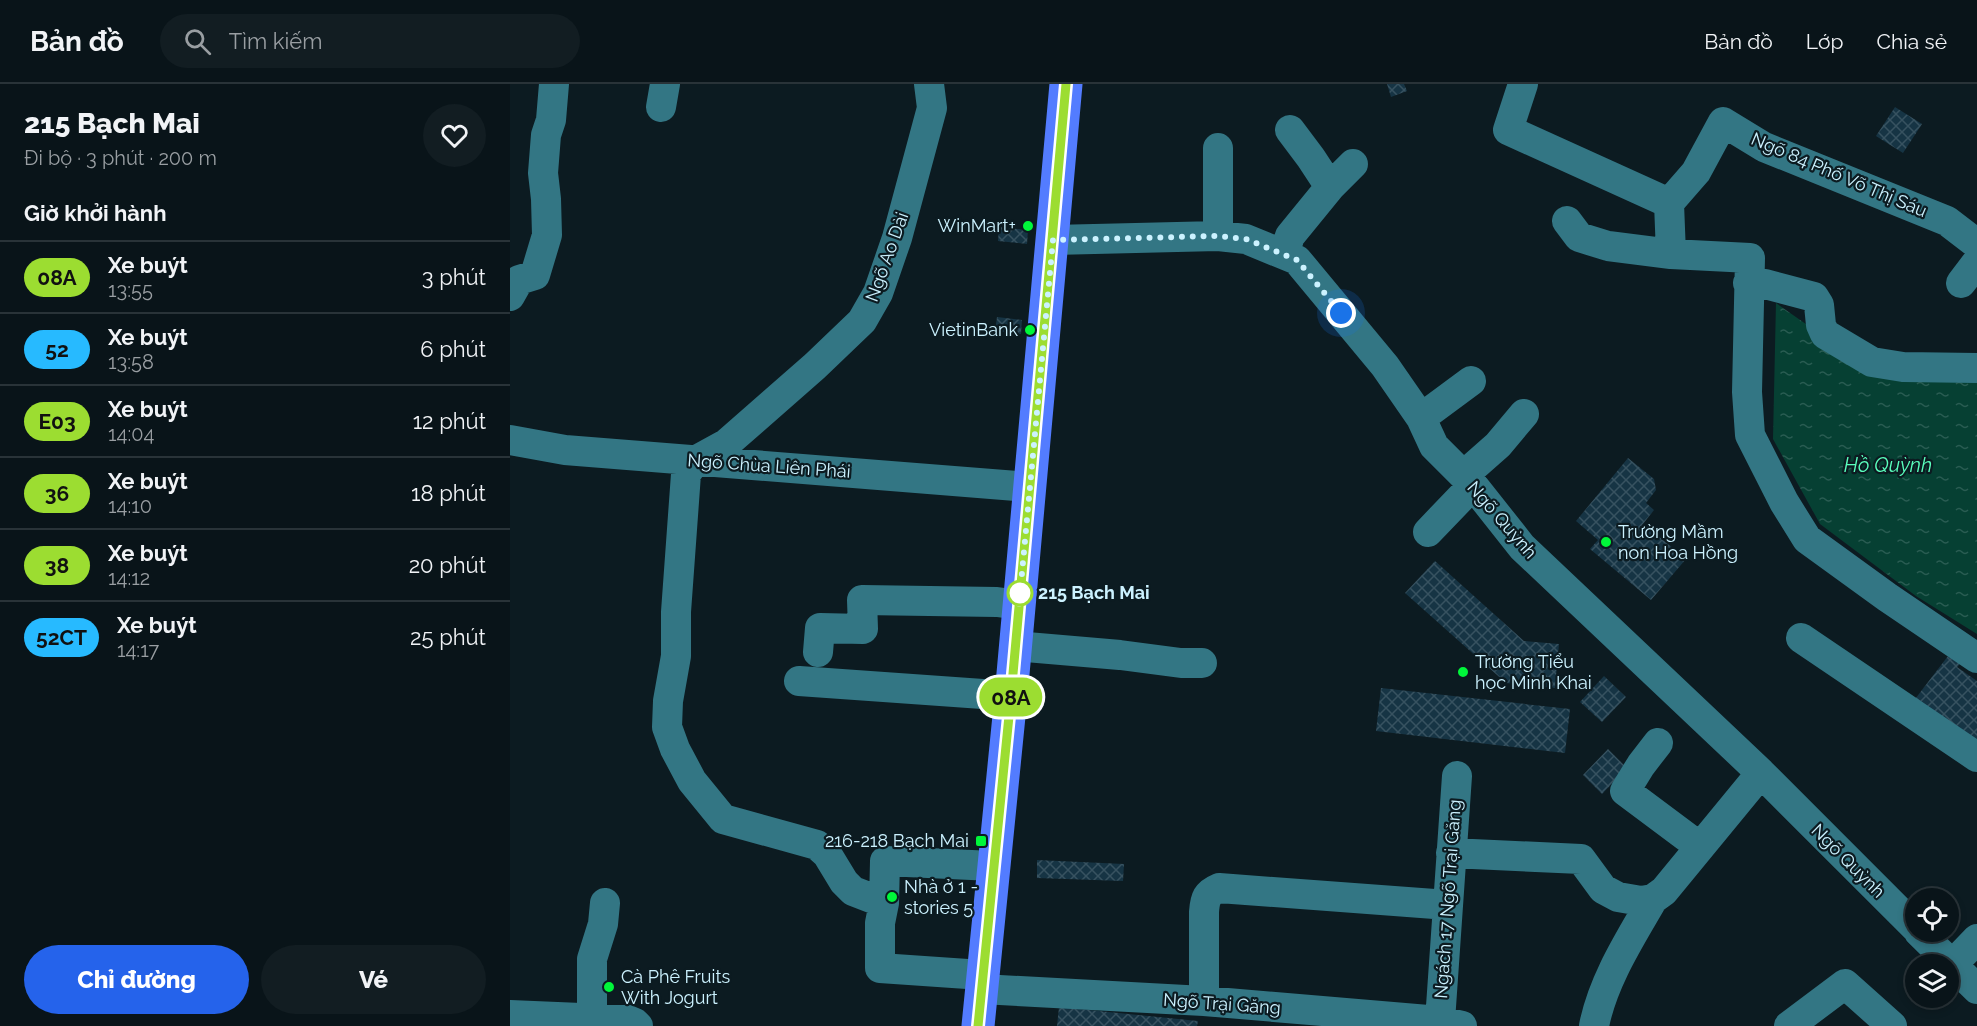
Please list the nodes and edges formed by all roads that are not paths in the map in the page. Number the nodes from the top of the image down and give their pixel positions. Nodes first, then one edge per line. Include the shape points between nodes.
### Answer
1 (554, 84) edge
2 (929, 84) edge
3 (1066, 84) edge
4 (1523, 84) edge
5 (1290, 130) dead end
6 (1218, 148) dead end
7 (1353, 164) dead end
8 (1330, 188) junction
9 (1669, 203) junction
10 (1567, 220) dead end
11 (1218, 236) junction
12 (1053, 240) junction
13 (1977, 244) edge
14 (1284, 254) junction
15 (1671, 254) junction
16 (1752, 261) junction
17 (510, 296) edge
18 (1977, 368) edge
19 (1471, 381) dead end
20 (1524, 414) dead end
21 (1421, 418) junction
22 (510, 440) edge
23 (694, 461) junction
24 (1468, 480) junction
25 (1029, 487) junction
26 (1428, 532) dead end
27 (1019, 605) junction
28 (1801, 638) dead end
29 (1015, 646) junction
30 (818, 652) dead end
31 (1977, 658) edge
32 (1202, 663) dead end
33 (799, 681) dead end
34 (1011, 696) junction
35 (1658, 743) dead end
36 (1977, 758) edge
37 (1761, 773) junction
38 (1456, 776) dead end
39 (1700, 847) junction
40 (1451, 853) junction
41 (993, 866) junction
42 (1653, 898) junction
43 (605, 903) dead end
44 (884, 903) junction
45 (1448, 905) junction
46 (1905, 917) edge
47 (1977, 939) edge
48 (1929, 942) edge
49 (1941, 954) edge
50 (1959, 958) edge
51 (1959, 972) edge
52 (982, 982) junction
53 (1977, 990) edge
54 (1204, 1001) junction
55 (510, 1015) edge
56 (592, 1019) junction
57 (1451, 1024) edge
58 (638, 1026) edge
59 (978, 1026) edge
60 (1594, 1026) edge
61 (1789, 1026) edge
62 (1892, 1026) edge

1 - 17 street via 543,172 547,235 535,275 519,280
2 - 23 street, Ngõ Ao Dài via 932,108 897,238 878,293 862,321 726,444
3 - 12 main road
4 - 9 street via 1508,130
5 - 8 street
6 - 11 street
7 - 8 street
8 - 14 street via 1290,236
9 - 13 street, Ngõ 84 Phố Võ Thị Sáu via 1696,172 1723,122 1764,147 1947,221
9 - 15 street
10 - 15 street via 1579,237 1608,246
11 - 12 street, Ngõ Quỳnh
11 - 14 street, Ngõ Quỳnh via 1246,239
12 - 25 main road
14 - 21 street, Ngõ Quỳnh via 1297,260 1385,366
15 - 16 street
16 - 18 street via 1765,284 1814,297 1825,334 1872,362 1903,367
16 - 31 street via 1747,392 1750,435 1784,502 1807,539
19 - 21 street
20 - 24 street
21 - 24 street, Ngõ Quỳnh via 1434,446
22 - 23 street, Ngõ Chùa Liên Phái via 565,450
23 - 25 street, Ngõ Chùa Liên Phái
23 - 44 street via 686,474 676,656 668,701 667,727 675,749 692,781 723,819 817,844 853,891
24 - 26 street
24 - 37 street, Ngõ Quỳnh via 1522,547
25 - 27 main road
27 - 29 main road
27 - 30 street via 862,600 863,629 820,628
28 - 36 street
29 - 32 street
29 - 34 main road
33 - 34 street
34 - 41 main road
35 - 39 street via 1625,791
37 - 39 street
37 - 46 street, Ngõ Quỳnh
38 - 40 street, Ngách 17 Ngõ Trại Găng
39 - 42 street via 1664,891
40 - 42 street via 1581,859 1603,889 1618,897 1641,901
40 - 45 street, Ngách 17 Ngõ Trại Găng
41 - 44 street via 885,861
41 - 52 main road
42 - 60 street via 1611,975
43 - 56 street via 592,959
44 - 52 street, Ngõ Trại Găng via 879,968
45 - 54 street via 1220,888 1205,899
45 - 57 street, Ngách 17 Ngõ Trại Găng
47 - 50 street
48 - 49 street
51 - 53 street
52 - 54 street, Ngõ Trại Găng
52 - 59 main road
54 - 57 street, Ngõ Trại Găng
55 - 56 street
56 - 58 street via 628,1020
61 - 62 street via 1845,984

